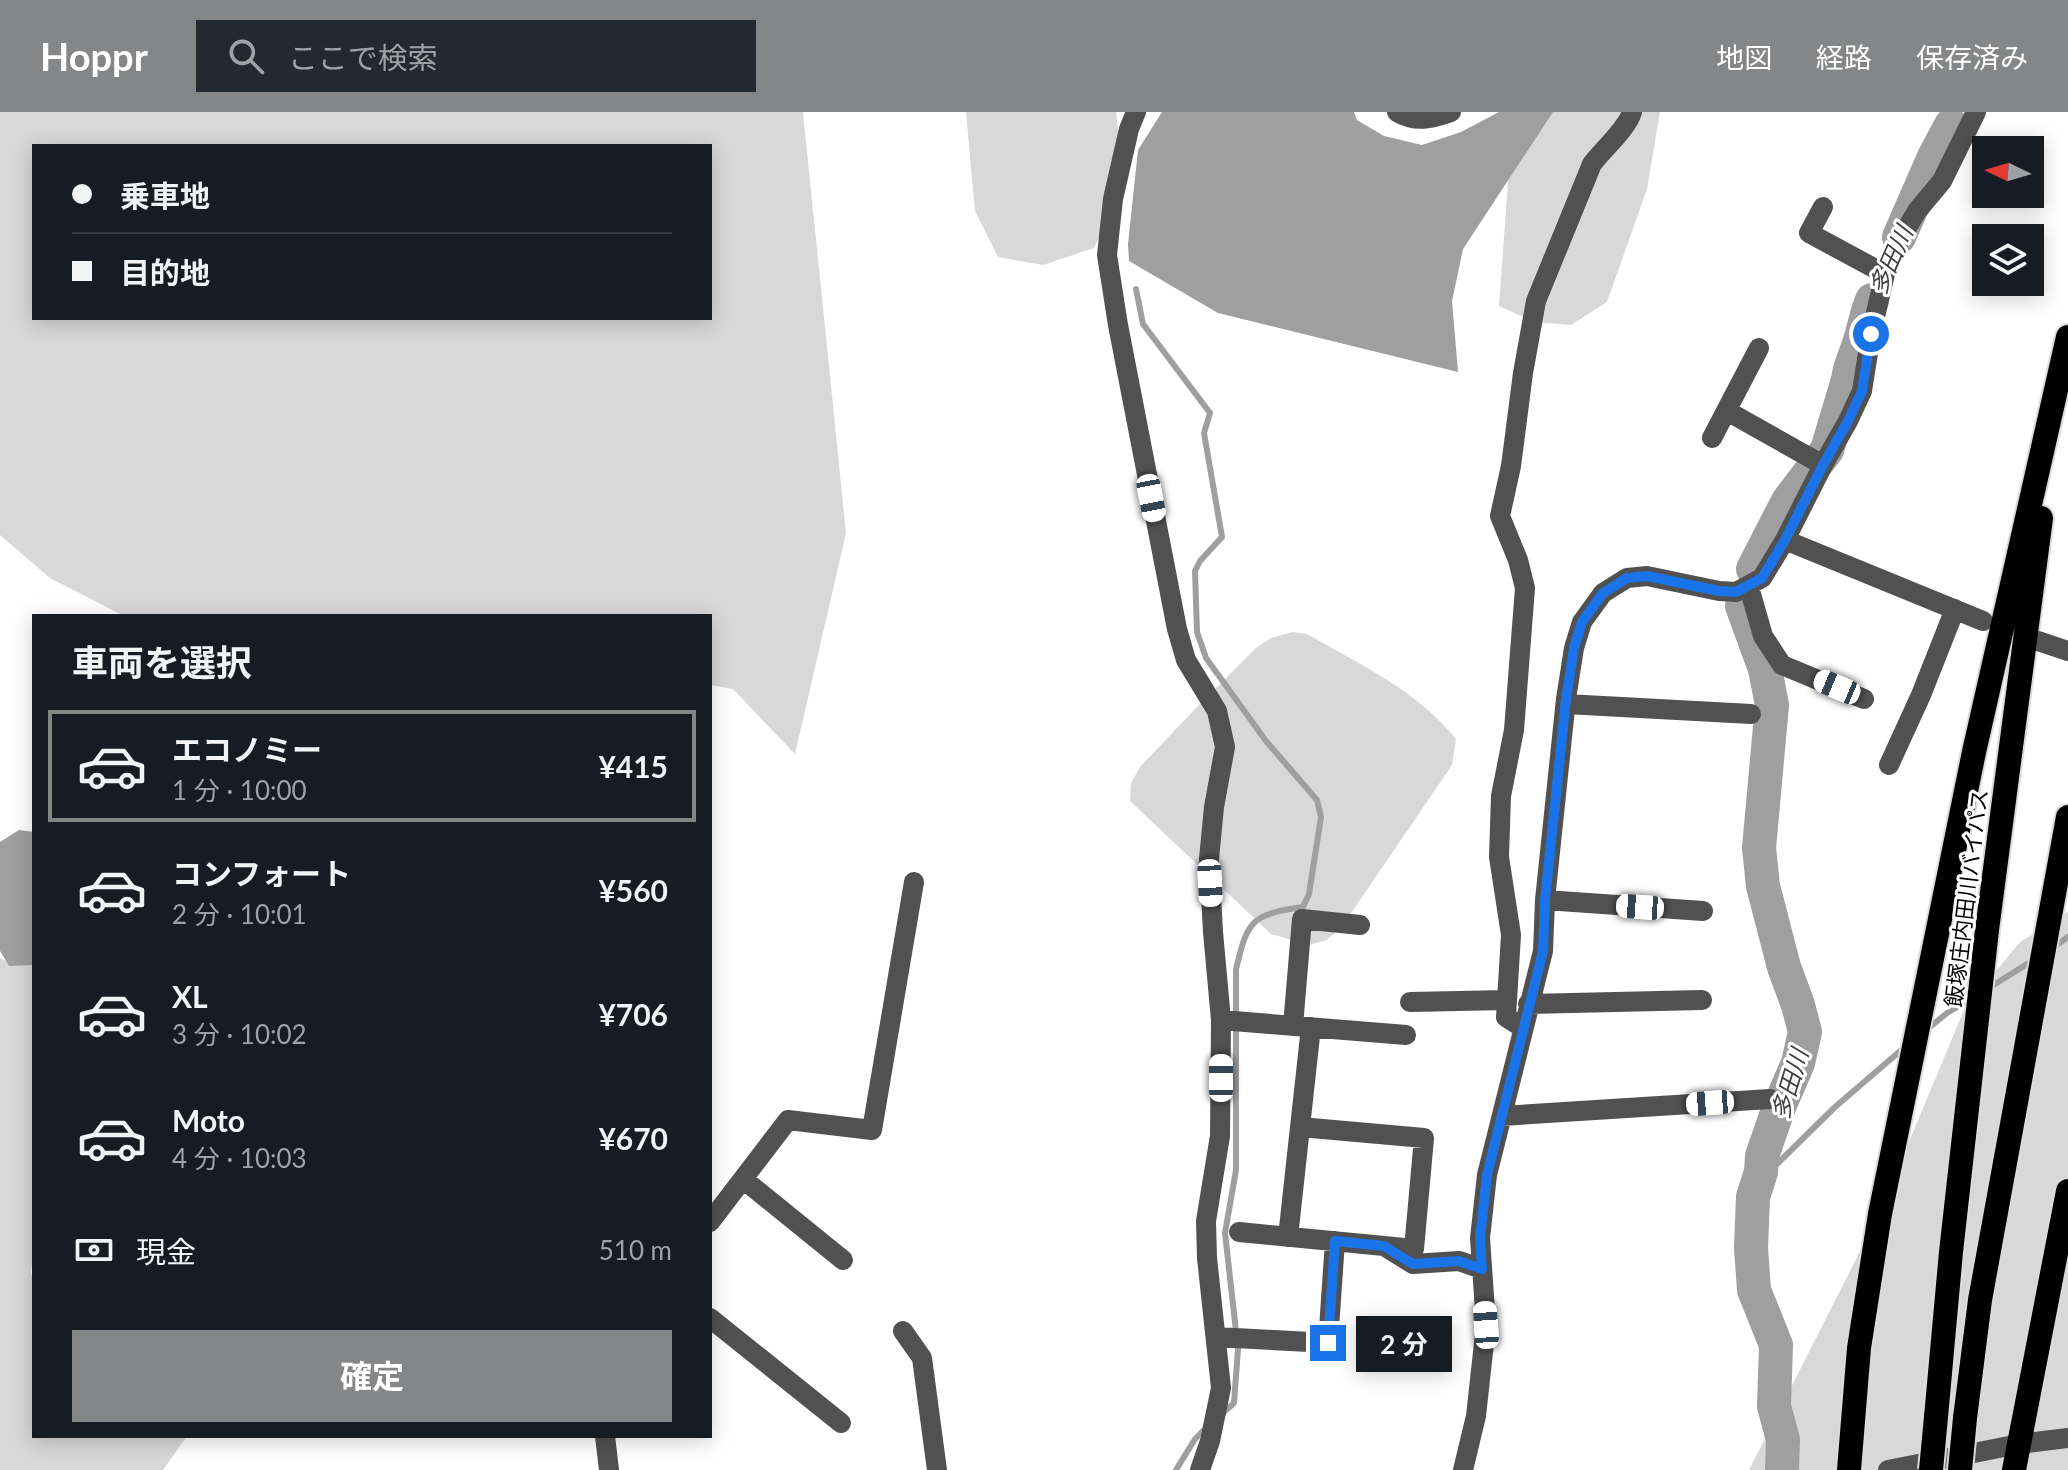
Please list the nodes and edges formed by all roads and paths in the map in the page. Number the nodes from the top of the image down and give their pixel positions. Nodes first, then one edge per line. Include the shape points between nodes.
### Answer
1 (1136, 112) edge
2 (1397, 112) edge
3 (1451, 112) edge
4 (1632, 112) edge
5 (1976, 112) edge
6 (1823, 207) dead end
7 (1885, 274) junction
8 (2068, 336) edge
9 (1759, 348) dead end
10 (1727, 411) junction
11 (1712, 438) dead end
12 (1823, 465) junction
13 (1785, 540) junction
14 (1749, 587) junction
15 (1955, 609) junction
16 (1983, 621) dead end
17 (2038, 641) dead end
18 (2068, 651) edge
19 (1864, 699) dead end
20 (1566, 704) junction
21 (1751, 714) dead end
22 (1889, 765) dead end
23 (2068, 817) edge
24 (914, 882) dead end
25 (1545, 900) junction
26 (1703, 911) dead end
27 (1360, 925) dead end
28 (1702, 1000) dead end
29 (1410, 1002) dead end
30 (1518, 1002) junction
31 (1221, 1020) junction
32 (1302, 1027) junction
33 (1406, 1035) dead end
34 (1770, 1099) dead end
35 (1502, 1116) junction
36 (1300, 1127) junction
37 (743, 1179) junction
38 (2068, 1191) edge
39 (712, 1219) edge
40 (1239, 1232) dead end
41 (1288, 1237) junction
42 (1335, 1241) junction
43 (1384, 1246) junction
44 (843, 1260) dead end
45 (1482, 1269) junction
46 (712, 1320) edge
47 (903, 1331) dead end
48 (1217, 1337) junction
49 (841, 1423) dead end
50 (605, 1438) edge
51 (2068, 1438) edge
52 (2019, 1444) junction
53 (609, 1470) edge
54 (937, 1470) edge
55 (1200, 1470) edge
56 (1463, 1470) edge
57 (1849, 1470) edge
58 (1888, 1470) edge
59 (1931, 1470) edge
60 (1960, 1470) edge
61 (2014, 1470) edge

1 - 31 street via 1113,199 1107,255 1177,629 1186,660 1217,711 1225,747 1209,859
2 - 3 street via 1425,120
4 - 30 street via 1592,164 1536,301 1500,516 1525,588 1499,857
5 - 7 street via 1942,181 1917,211
6 - 7 street via 1809,233
7 - 12 street via 1862,391
8 - 57 highway via 1974,752 1880,1214 1859,1348
8 - 59 highway, 飯塚庄内田川バイパス, bridge via 1987,930
9 - 10 street
10 - 11 street
10 - 12 street
12 - 13 street
13 - 14 street via 1762,578
13 - 15 street
14 - 19 street via 1763,636 1782,665
14 - 20 street via 1719,591 1647,576 1627,578 1603,593 1582,622
15 - 16 street
15 - 22 street
17 - 18 street
20 - 21 street
20 - 25 street
23 - 60 highway, bridge via 1980,1300
24 - 37 street via 872,1130 788,1120
25 - 26 street
25 - 30 street via 1535,986
27 - 32 street via 1302,919
28 - 30 street
29 - 30 street
30 - 35 street via 1523,1028
31 - 32 street
31 - 48 street via 1220,1136 1206,1221
32 - 33 street
32 - 36 street
34 - 35 street
35 - 45 street via 1487,1175
36 - 41 street
36 - 43 street via 1424,1138 1414,1249
37 - 39 street
37 - 44 street
38 - 52 highway
40 - 41 street
41 - 42 street
42 - 43 street
42 - 48 street via 1328,1343
43 - 45 street via 1413,1264 1459,1261
45 - 56 street via 1486,1325 1476,1416
46 - 49 street
47 - 54 street via 922,1358
48 - 55 street via 1221,1388
50 - 53 street
51 - 52 street
52 - 58 street
52 - 61 highway

